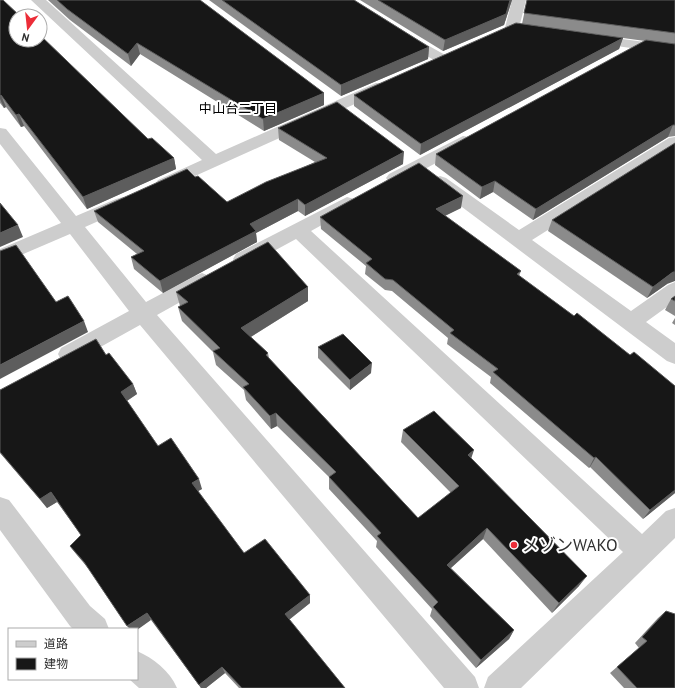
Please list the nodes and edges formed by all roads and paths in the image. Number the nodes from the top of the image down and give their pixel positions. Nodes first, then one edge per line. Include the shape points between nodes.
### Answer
1 (38, 0) edge
2 (519, 0) edge
3 (391, 28) edge
4 (513, 31) edge
5 (580, 37) edge
6 (640, 45) junction
7 (675, 50) edge
8 (612, 60) edge
9 (421, 68) edge
10 (400, 78) edge
11 (330, 101) junction
12 (355, 119) edge
13 (480, 132) edge
14 (0, 133) edge
15 (675, 142) edge
16 (411, 161) junction
17 (214, 162) junction
18 (75, 225) junction
19 (298, 230) junction
20 (518, 240) junction
21 (0, 257) edge
22 (675, 290) edge
23 (143, 313) junction
24 (630, 322) junction
25 (675, 355) edge
26 (55, 362) edge
27 (0, 509) edge
28 (675, 520) edge
29 (642, 552) junction
30 (94, 628) edge
31 (138, 667) edge
32 (162, 688) edge
33 (464, 688) edge
34 (499, 688) edge

1 - 17 street
2 - 4 street
3 - 9 street via 449,56
5 - 6 street
6 - 7 street
6 - 8 street
10 - 11 street
11 - 12 street
11 - 17 street
13 - 16 street
14 - 18 street
15 - 20 street
16 - 19 street via 371,190
16 - 20 street
17 - 18 street
18 - 21 street
18 - 23 street
19 - 23 street
19 - 29 street
20 - 24 street
22 - 24 street
23 - 26 street
23 - 33 street
24 - 25 street
27 - 30 street via 80,616
28 - 29 street
29 - 34 street
31 - 32 street

